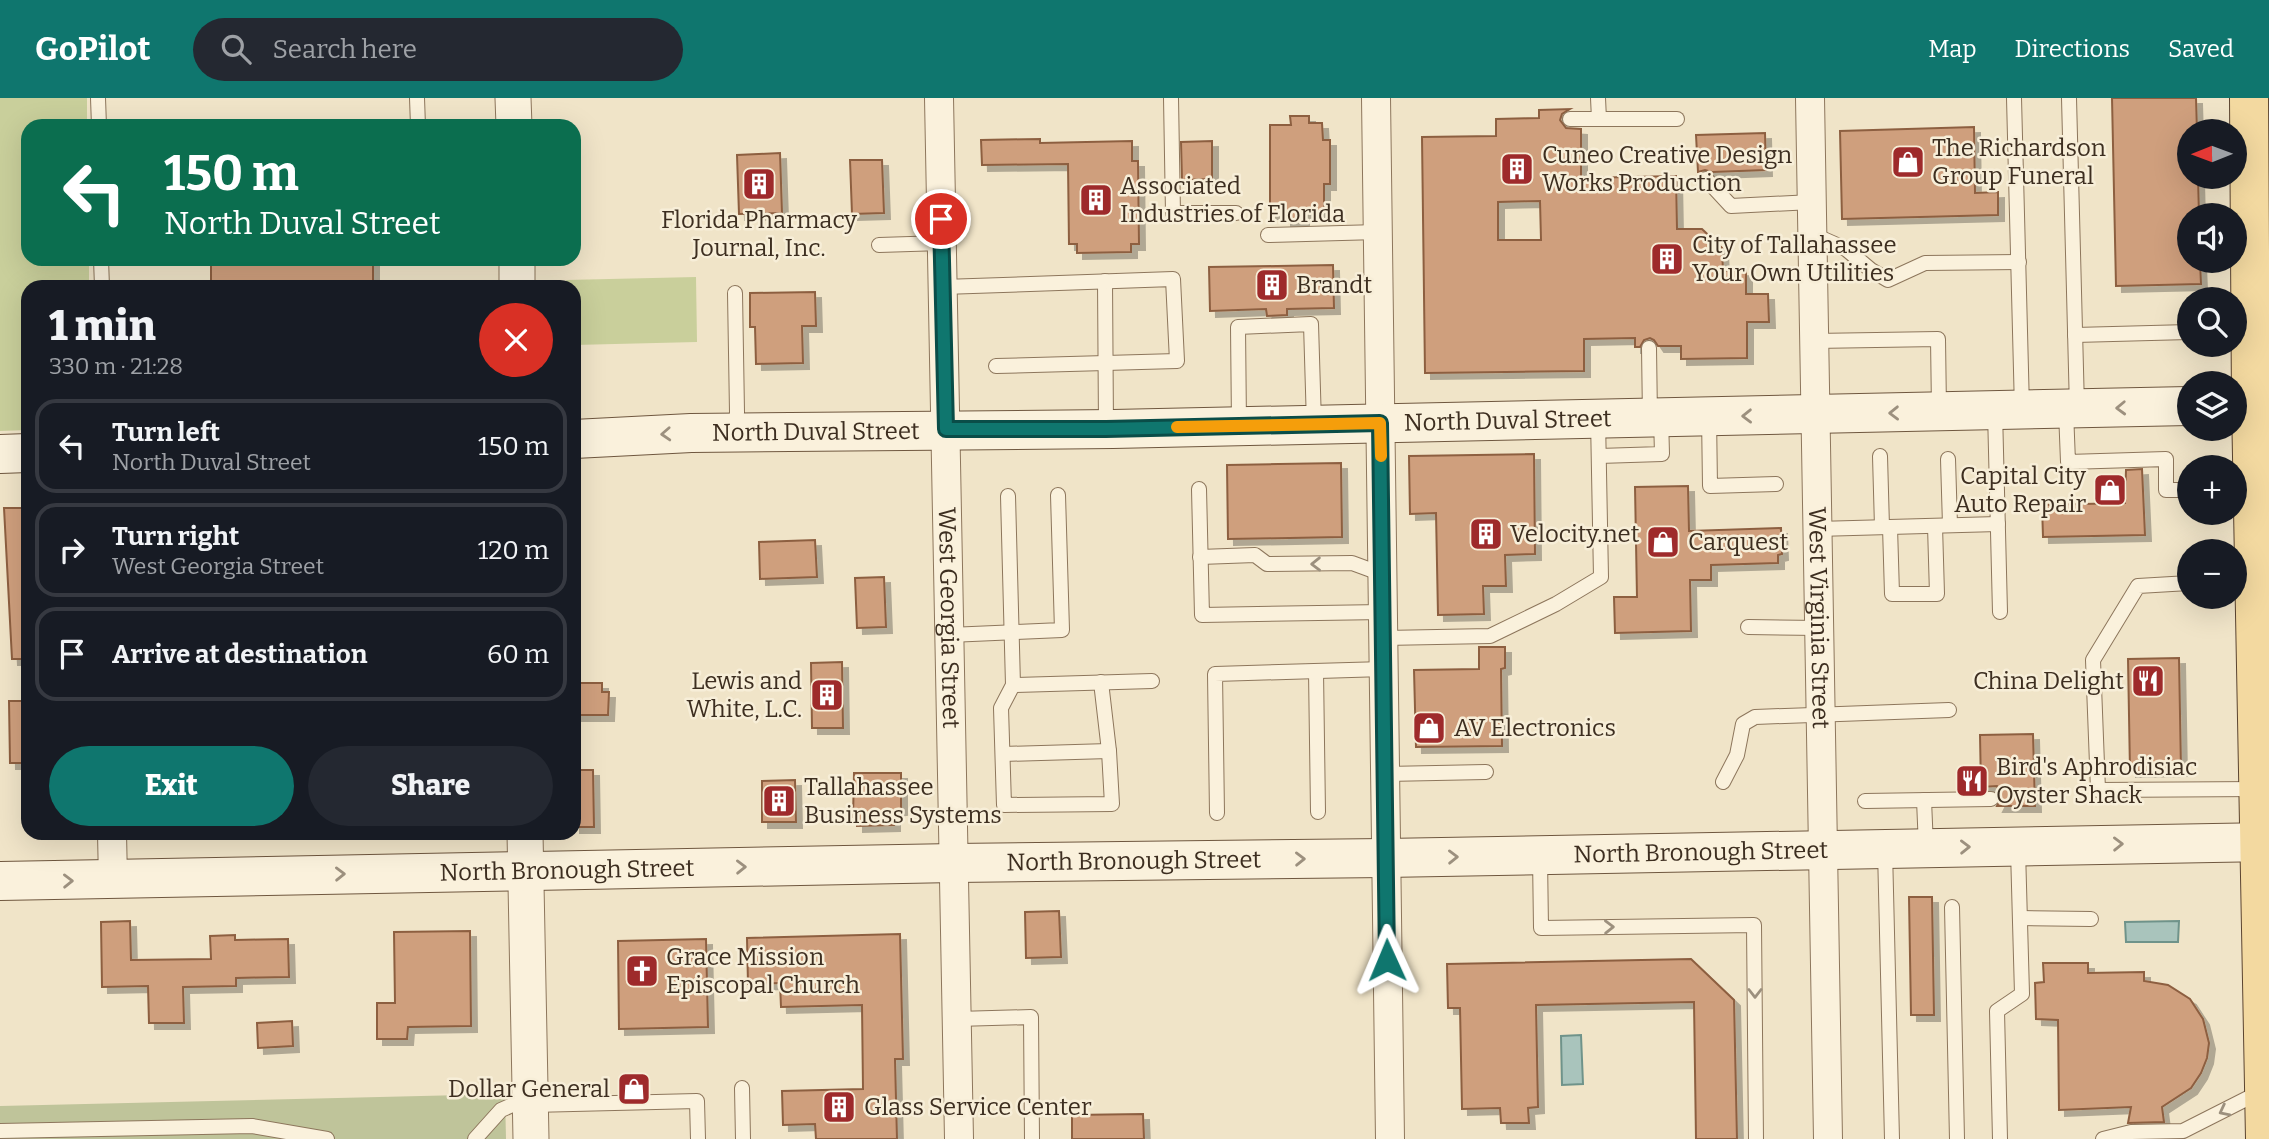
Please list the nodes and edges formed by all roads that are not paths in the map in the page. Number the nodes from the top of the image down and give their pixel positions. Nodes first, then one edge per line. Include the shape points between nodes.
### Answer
1 (98, 98) edge
2 (417, 98) edge
3 (513, 98) edge
4 (939, 98) edge
5 (1171, 98) edge
6 (1376, 98) edge
7 (1598, 98) edge
8 (1810, 98) edge
9 (2014, 98) edge
10 (2069, 98) edge
11 (2249, 98) edge
12 (99, 119) edge
13 (418, 119) edge
14 (513, 119) edge
15 (1598, 119) junction
16 (1677, 119) dead end
17 (1570, 120) dead end
18 (1706, 179) dead end
19 (1812, 202) junction
20 (1236, 212) dead end
21 (1378, 232) junction
22 (1812, 234) junction
23 (1268, 235) dead end
24 (942, 243) junction
25 (879, 245) dead end
26 (2018, 262) junction
27 (1105, 281) junction
28 (2244, 287) edge
29 (943, 288) junction
30 (734, 293) dead end
31 (2177, 332) edge
32 (2075, 335) junction
33 (1814, 341) junction
34 (1649, 348) dead end
35 (2246, 357) edge
36 (1105, 363) junction
37 (996, 366) dead end
38 (2252, 404) edge
39 (2177, 406) edge
40 (2071, 410) junction
41 (2008, 411) junction
42 (1939, 412) junction
43 (1815, 415) junction
44 (1709, 416) junction
45 (1656, 417) junction
46 (1598, 419) junction
47 (1380, 423) junction
48 (1314, 424) junction
49 (1239, 426) junction
50 (946, 429) junction
51 (1106, 429) junction
52 (735, 432) junction
53 (581, 439) edge
54 (21, 453) edge
55 (0, 454) edge
56 (1599, 456) junction
57 (1880, 456) dead end
58 (2247, 456) edge
59 (1948, 459) dead end
60 (1776, 484) dead end
61 (1199, 489) dead end
62 (2177, 490) edge
63 (1058, 495) dead end
64 (1008, 496) dead end
65 (1998, 524) junction
66 (1950, 525) junction
67 (2246, 525) edge
68 (1935, 526) junction
69 (1886, 527) junction
70 (1817, 529) junction
71 (1200, 557) junction
72 (1382, 574) junction
73 (2177, 584) edge
74 (2000, 612) dead end
75 (1383, 625) junction
76 (1748, 627) dead end
77 (1819, 628) junction
78 (1012, 632) junction
79 (949, 635) junction
80 (1384, 668) junction
81 (1316, 671) junction
82 (1152, 681) dead end
83 (1101, 682) junction
84 (1013, 685) junction
85 (1949, 710) dead end
86 (1821, 716) junction
87 (1109, 751) junction
88 (1003, 754) junction
89 (1486, 772) dead end
90 (1386, 774) junction
91 (1723, 782) dead end
92 (2258, 789) junction
93 (1991, 799) dead end
94 (1924, 800) junction
95 (1865, 802) dead end
96 (1318, 812) dead end
97 (1217, 813) dead end
98 (112, 840) edge
99 (525, 840) edge
100 (2264, 842) edge
101 (2018, 846) junction
102 (1926, 848) junction
103 (1885, 849) junction
104 (1823, 850) junction
105 (1540, 855) junction
106 (1385, 858) junction
107 (954, 863) junction
108 (525, 871) junction
109 (113, 880) junction
110 (0, 881) edge
111 (1952, 907) dead end
112 (2020, 918) junction
113 (2091, 919) dead end
114 (957, 1019) junction
115 (742, 1088) dead end
116 (2264, 1090) junction
117 (530, 1114) edge
118 (0, 1131) edge
119 (2183, 1131) junction
120 (210, 1133) edge
121 (327, 1139) edge
122 (475, 1139) edge
123 (698, 1139) edge
124 (743, 1139) edge
125 (959, 1139) edge
126 (1032, 1139) edge
127 (1390, 1139) edge
128 (1756, 1139) edge
129 (1828, 1139) edge
130 (1892, 1139) edge
131 (1957, 1139) edge
132 (2000, 1139) edge
133 (2103, 1139) edge
134 (2197, 1139) edge
135 (2265, 1139) edge

1 - 12 lane
2 - 13 lane
3 - 14 street
4 - 24 street, West Georgia Street
5 - 20 lane via 1173,213
6 - 21 street
7 - 15 lane
8 - 19 street, West Virginia Street
9 - 26 lane
10 - 32 lane
11 - 28 main road
15 - 16 lane
15 - 17 lane
18 - 19 lane via 1731,206
19 - 22 street, West Virginia Street
21 - 23 lane
21 - 47 street
22 - 26 lane via 1846,249 1888,280 1925,263
22 - 33 street, West Virginia Street
24 - 25 lane
24 - 29 street, West Georgia Street
26 - 41 lane
27 - 29 lane
27 - 36 lane
27 - 36 lane via 1173,279 1177,361
29 - 50 street, West Georgia Street
30 - 52 lane
31 - 32 lane
32 - 40 lane
33 - 42 lane via 1938,339
33 - 43 street, West Virginia Street
34 - 45 lane
35 - 38 main road
36 - 37 lane
36 - 51 lane
38 - 58 main road
39 -> 40 main road, North Duval Street
40 - 41 main road, North Duval Street
40 - 62 lane via 2068,461 2166,459 2166,490
41 - 42 main road, North Duval Street
41 - 65 lane
42 -> 43 main road, North Duval Street
43 -> 44 main road, North Duval Street
43 - 70 street, West Virginia Street
44 - 45 main road, North Duval Street
44 - 60 lane via 1710,486
45 - 46 main road, North Duval Street
45 - 56 lane via 1662,454
46 - 47 main road, North Duval Street
46 - 56 lane
47 - 48 main road, North Duval Street
47 - 72 street
48 - 49 main road, North Duval Street
48 - 49 lane via 1311,324 1238,327
49 - 51 main road, North Duval Street
50 - 51 main road, North Duval Street
50 - 52 main road, North Duval Street
50 - 79 street, West Georgia Street
52 -> 53 main road, North Duval Street
54 - 55 main road
56 - 75 lane via 1601,577 1490,636
57 - 69 lane
59 - 66 lane
61 - 71 lane
63 - 78 lane via 1062,630
64 - 78 lane
65 - 66 lane
65 - 74 lane
66 - 68 lane
67 - 92 main road
68 - 69 lane
68 - 69 lane via 1937,594 1892,594
69 - 70 lane
70 - 77 street, West Virginia Street
72 -> 71 lane via 1352,563 1267,564 1255,555
71 - 75 lane via 1202,615
72 - 75 street
73 - 92 lane via 2138,586 2093,660 2098,790
75 - 80 street
76 - 77 lane
77 - 86 street, West Virginia Street
78 - 79 lane
78 - 84 lane
79 - 107 street, West Georgia Street
80 - 81 lane
80 - 90 street
81 - 96 lane
81 - 97 lane via 1215,674
82 - 83 lane
83 - 84 lane
83 - 87 lane
84 - 88 lane via 1001,708
85 - 86 lane
86 - 91 lane via 1755,717 1743,724 1737,755
86 - 104 street, West Virginia Street
87 - 88 lane
87 - 88 lane via 1112,804 1004,804
89 - 90 lane
90 - 106 street
92 - 100 main road
93 - 94 lane
94 - 95 lane
94 - 102 lane
98 - 109 street
99 - 108 street
101 -> 100 main road, North Bronough Street
100 - 116 main road
102 -> 101 main road, North Bronough Street
101 - 112 lane
102 - 103 main road, North Bronough Street
103 - 104 main road, North Bronough Street
103 - 130 lane
104 - 105 main road, North Bronough Street
104 - 129 street, West Virginia Street
106 -> 105 main road, North Bronough Street
105 -> 128 lane via 1541,928 1754,925
107 -> 106 main road, North Bronough Street
106 - 127 street
108 -> 107 main road, North Bronough Street
107 - 114 street, West Georgia Street
109 -> 108 main road, North Bronough Street
108 - 117 street
110 -> 109 main road, North Bronough Street
111 - 131 lane
112 - 113 lane
112 - 132 lane via 2022,994 1997,1011
114 - 125 street, West Georgia Street
114 - 126 lane via 1031,1017
115 - 124 lane
116 -> 119 lane
116 - 135 main road
117 - 122 lane via 501,1110
117 - 123 lane via 697,1101
118 - 120 lane
119 - 133 lane via 2131,1132
119 - 134 lane
120 - 121 lane via 252,1126

